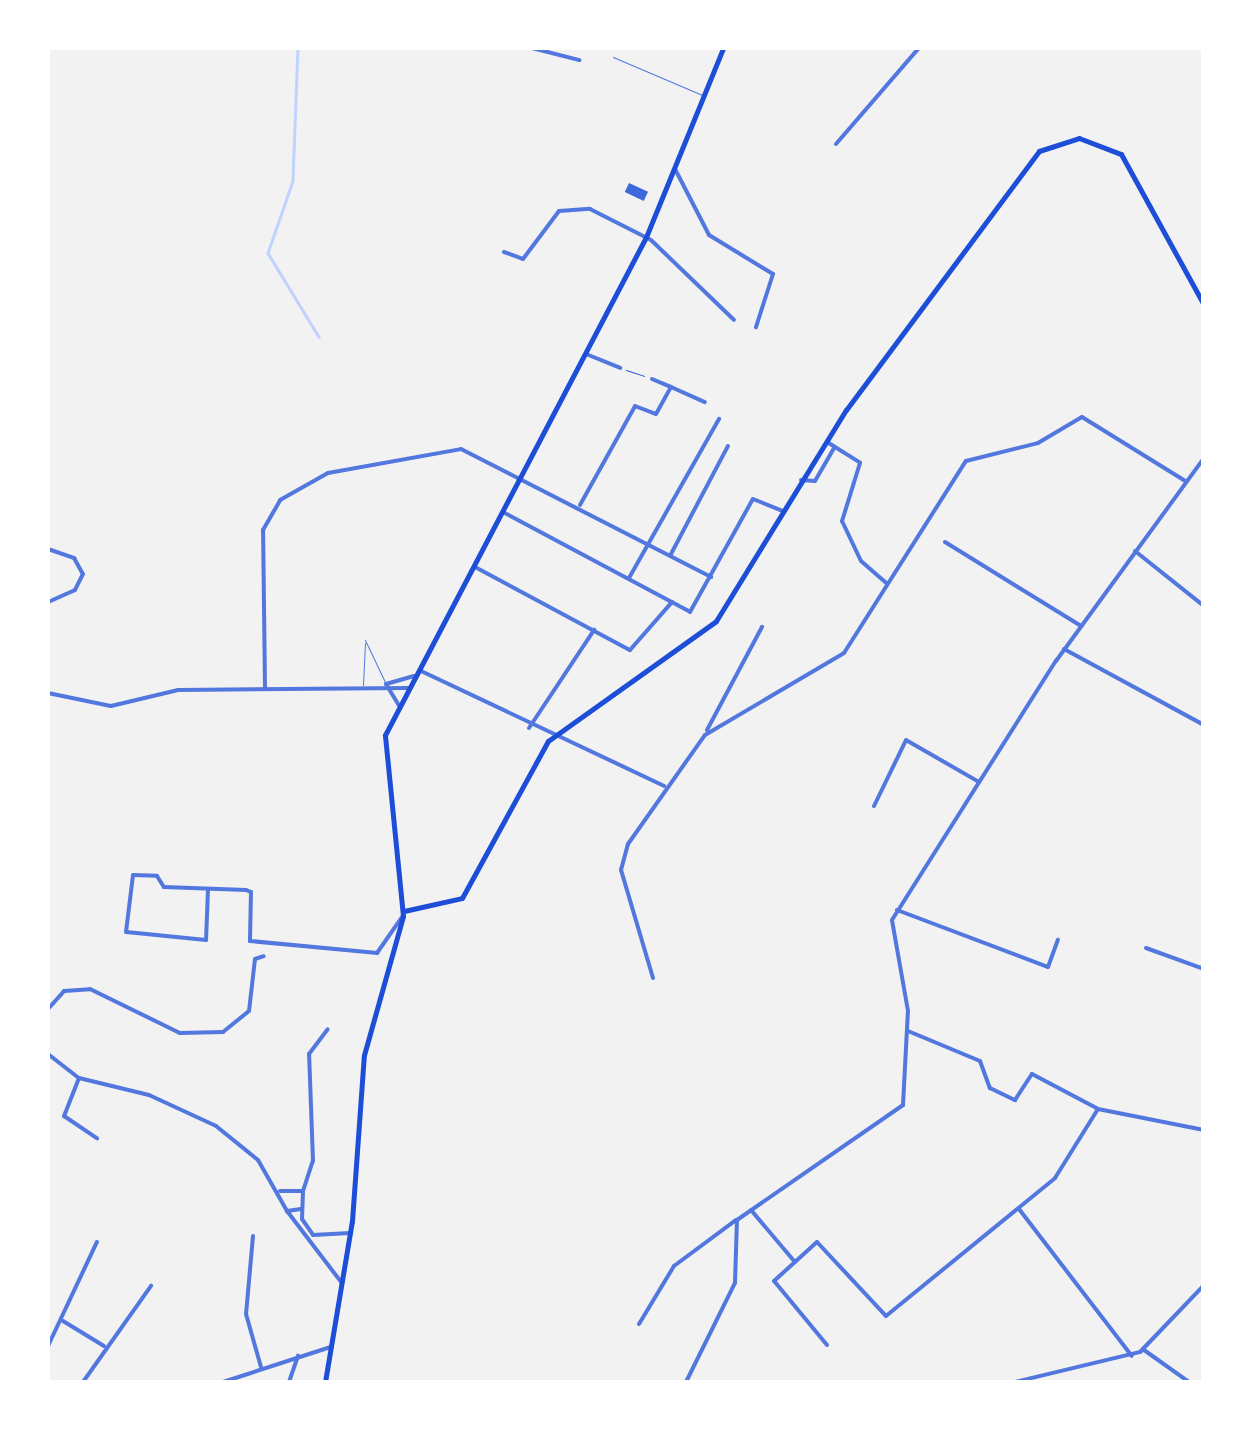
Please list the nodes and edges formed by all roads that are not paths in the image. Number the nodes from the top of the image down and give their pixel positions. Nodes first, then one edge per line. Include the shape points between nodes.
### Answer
1 (532, 48) edge
2 (723, 48) edge
3 (919, 48) edge
4 (613, 56) dead end
5 (579, 60) dead end
6 (704, 96) junction
7 (836, 144) dead end
8 (675, 169) junction
9 (646, 237) junction
10 (504, 252) dead end
11 (1204, 306) edge
12 (734, 320) dead end
13 (756, 327) dead end
14 (586, 354) junction
15 (620, 368) road end
16 (652, 379) road end
17 (671, 387) junction
18 (705, 402) dead end
19 (719, 419) dead end
20 (826, 442) junction
21 (728, 446) dead end
22 (835, 447) junction
23 (1204, 458) edge
24 (522, 473) junction
25 (801, 480) junction
26 (1187, 482) junction
27 (580, 505) junction
28 (782, 511) junction
29 (503, 512) junction
30 (650, 542) junction
31 (945, 542) dead end
32 (48, 548) edge
33 (1136, 551) junction
34 (672, 554) junction
35 (474, 566) junction
36 (711, 577) junction
37 (629, 578) junction
38 (887, 584) junction
39 (48, 602) edge
40 (672, 602) junction
41 (1204, 606) edge
42 (1080, 626) junction
43 (762, 627) dead end
44 (594, 630) junction
45 (1064, 649) junction
46 (416, 673) junction
47 (364, 684) junction
48 (386, 684) junction
49 (265, 688) junction
50 (409, 688) junction
51 (48, 693) edge
52 (399, 707) junction
53 (1204, 724) edge
54 (528, 728) junction
55 (705, 734) junction
56 (550, 738) junction
57 (979, 782) junction
58 (664, 786) junction
59 (874, 806) dead end
60 (208, 889) junction
61 (897, 910) junction
62 (404, 913) junction
63 (1058, 940) dead end
64 (1146, 948) dead end
65 (264, 956) dead end
66 (1204, 969) edge
67 (654, 978) dead end
68 (48, 1009) edge
69 (328, 1029) dead end
70 (908, 1032) junction
71 (48, 1054) edge
72 (80, 1078) junction
73 (1098, 1109) junction
74 (1204, 1130) edge
75 (97, 1138) dead end
76 (303, 1190) junction
77 (280, 1191) junction
78 (301, 1209) junction
79 (1019, 1209) junction
80 (751, 1210) junction
81 (287, 1211) junction
82 (737, 1220) junction
83 (350, 1233) junction
84 (253, 1236) dead end
85 (325, 1239) junction
86 (97, 1242) dead end
87 (318, 1252) junction
88 (795, 1262) junction
89 (342, 1284) junction
90 (1204, 1285) edge
91 (151, 1286) dead end
92 (63, 1321) junction
93 (639, 1324) dead end
94 (827, 1344) dead end
95 (48, 1346) edge
96 (104, 1346) junction
97 (332, 1347) junction
98 (1144, 1350) junction
99 (298, 1356) junction
100 (1132, 1356) junction
101 (261, 1366) junction
102 (1050, 1375) junction
103 (83, 1382) edge
104 (223, 1382) edge
105 (289, 1382) edge
106 (326, 1382) edge
107 (686, 1382) edge
108 (1015, 1382) edge
109 (1045, 1382) edge
110 (1189, 1382) edge

1 - 5 street
2 - 6 main road
3 - 7 street
4 - 6 lane
6 - 8 main road
8 - 9 main road
8 - 13 street via 709,235 772,274
9 - 10 street via 571,206 527,257 510,261
9 - 12 street
9 - 14 main road
11 - 20 main road via 1125,158 1088,138 1054,142 992,203
14 - 15 street
14 - 24 main road
16 - 17 street
17 - 18 street
17 - 27 street via 656,414 634,408
19 - 30 street
20 - 22 street
20 - 25 main road
21 - 34 street
22 - 25 street via 815,481
22 - 38 street via 860,466 842,510 844,531
23 - 26 street
24 - 27 street
24 - 29 main road
24 - 49 street via 436,448 328,473 288,493 261,539
25 - 28 main road
26 - 33 street
26 - 38 street via 1078,417 1038,443 980,452 946,483
27 - 30 street
28 - 36 street via 753,499
28 - 56 main road via 708,628
29 - 35 main road
29 - 37 street
30 - 34 street
30 - 37 street
31 - 42 street
32 - 39 street via 74,558 83,574 76,588
33 - 41 street
33 - 42 street
34 - 36 street
35 - 44 street
35 - 46 main road
36 - 40 street via 690,612
37 - 40 street
38 - 55 street via 832,666
40 - 44 street via 630,650
42 - 45 street
43 - 55 street
44 - 54 street
45 - 53 street
45 - 57 street
46 - 48 street
46 - 50 main road
46 - 54 street
47 - 48 street
47 - 48 lane via 365,640
47 - 49 street
48 - 50 street
48 - 52 street
49 - 51 street via 166,691 115,706
50 - 52 main road
52 - 62 main road via 384,751
54 - 56 street
55 - 58 street
56 - 58 street
56 - 62 main road via 465,895 442,910
57 - 59 street via 906,740
57 - 61 street
58 - 67 street via 622,870
60 - 60 street via 130,876 126,932 206,940
60 - 62 street via 250,892 250,942 377,953
61 - 63 street via 1048,967
61 - 70 street via 888,934
62 - 83 main road via 364,1055
64 - 66 street
65 - 68 street via 255,959 249,1011 217,1033 180,1033 90,989 64,991
69 - 76 street via 309,1054 313,1161
70 - 73 street via 980,1061 990,1088 1015,1100 1032,1074
70 - 80 street via 899,1110
71 - 72 street
72 - 75 street via 64,1116
72 - 77 street via 206,1121 248,1150
73 - 74 street
73 - 79 street via 1078,1154
76 - 77 street
76 - 78 street
77 - 81 street
78 - 81 street
78 - 85 street via 306,1229
79 - 88 street via 881,1316 817,1242
79 - 100 street
80 - 82 street
80 - 88 street
81 - 87 street
82 - 93 street via 674,1266
82 - 107 street via 735,1282
83 - 85 street
83 - 89 main road
84 - 101 street via 246,1314
85 - 87 street
86 - 92 street
87 - 89 street
88 - 94 street via 774,1281
89 - 97 main road
90 - 98 street
91 - 96 street
92 - 95 street
92 - 96 street
96 - 103 street
97 - 99 street
97 - 106 main road
98 - 100 street
98 - 110 street
99 - 101 street
99 - 105 street
100 - 102 street
101 - 104 street
102 - 108 street
102 - 109 street

